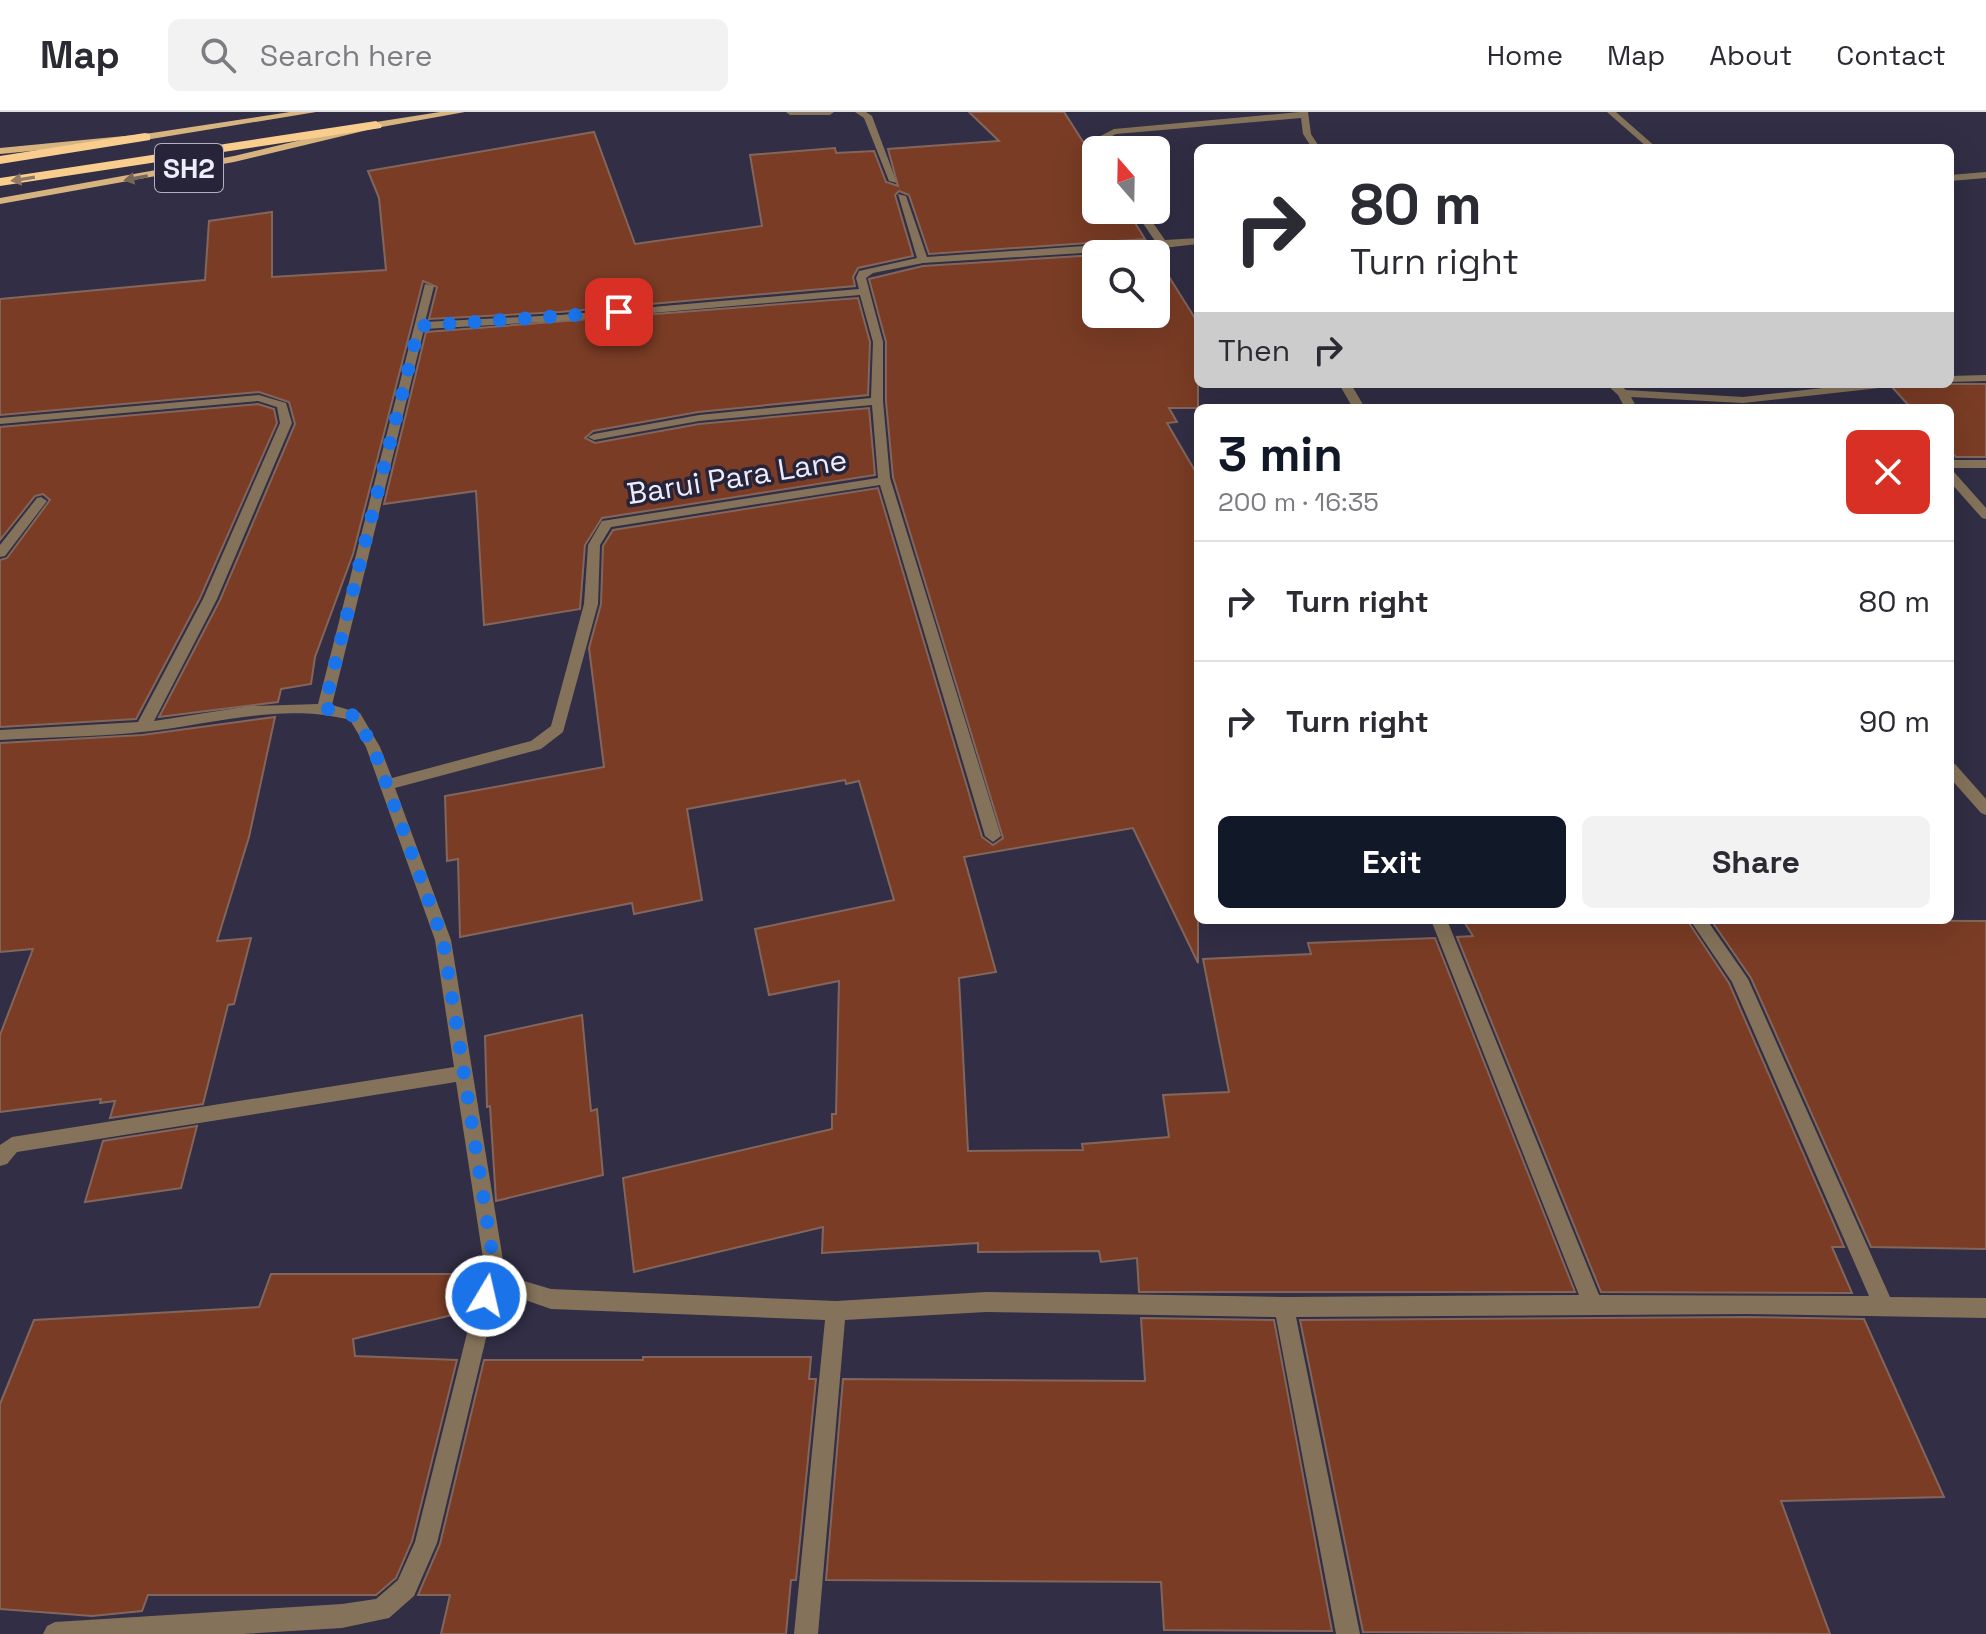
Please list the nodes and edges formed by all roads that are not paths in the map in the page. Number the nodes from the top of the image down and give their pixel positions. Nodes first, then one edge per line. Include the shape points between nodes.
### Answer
1 (311, 112) edge
2 (460, 112) edge
3 (790, 112) edge
4 (830, 112) edge
5 (859, 112) edge
6 (1611, 112) edge
7 (1304, 113) edge
8 (376, 125) junction
9 (1106, 136) edge
10 (145, 137) junction
11 (1313, 144) edge
12 (1648, 144) edge
13 (0, 151) edge
14 (0, 160) edge
15 (1986, 175) edge
16 (1954, 178) edge
17 (894, 181) dead end
18 (0, 182) edge
19 (901, 196) dead end
20 (0, 201) edge
21 (1194, 241) edge
22 (1170, 244) edge
23 (1082, 250) edge
24 (923, 260) junction
25 (429, 286) dead end
26 (866, 291) junction
27 (419, 326) junction
28 (1986, 378) edge
29 (1954, 379) edge
30 (1617, 388) edge
31 (1852, 388) edge
32 (1623, 393) junction
33 (877, 401) junction
34 (1629, 404) edge
35 (0, 421) edge
36 (594, 437) dead end
37 (1954, 464) edge
38 (1986, 464) edge
39 (1954, 479) edge
40 (885, 481) junction
41 (41, 501) dead end
42 (1986, 515) edge
43 (0, 553) edge
44 (324, 708) junction
45 (143, 727) junction
46 (0, 735) edge
47 (1954, 773) edge
48 (387, 785) junction
49 (1986, 809) edge
50 (993, 836) dead end
51 (1441, 924) edge
52 (1701, 924) edge
53 (464, 1073) junction
54 (0, 1158) edge
55 (494, 1265) junction
56 (1593, 1306) junction
57 (1284, 1307) junction
58 (1884, 1307) junction
59 (1986, 1308) edge
60 (836, 1311) junction
61 (55, 1634) edge
62 (806, 1634) edge
63 (1348, 1634) edge

1 - 10 main road, SH2
2 - 8 main road, SH2
3 - 4 street
5 - 17 street via 868,116
6 - 12 street
7 - 9 street
7 - 11 street
8 -> 18 highway
8 -> 20 main road, SH2 via 234,159
10 - 13 main road, SH2
10 - 14 highway
15 - 16 street
19 - 24 street
21 - 22 street
23 - 24 street
24 - 26 street via 863,273
25 - 27 street
26 - 27 street
26 - 33 street via 878,342
27 - 44 street
28 - 29 street
30 - 32 street
31 - 32 street via 1743,400
32 - 34 street
33 - 36 street via 699,418
33 - 40 street
35 - 45 street via 259,398 282,405 286,423 210,599
37 - 38 street
39 - 42 street
40 - 48 street, Barui Para Lane via 606,524 594,545 591,604 558,728 536,745
40 - 50 street
41 - 43 street
44 - 45 street
44 - 48 street via 355,716
45 - 46 street
47 - 49 street
48 - 53 street via 443,940
51 - 56 street
52 - 58 street via 1739,979
53 - 54 street via 12,1145
53 - 55 street
55 - 60 street via 518,1288 551,1299
55 - 61 street via 426,1543 406,1588 381,1610
56 - 57 street
56 - 58 street
57 - 60 street via 986,1302
57 - 63 street
58 - 59 street
60 - 62 street

